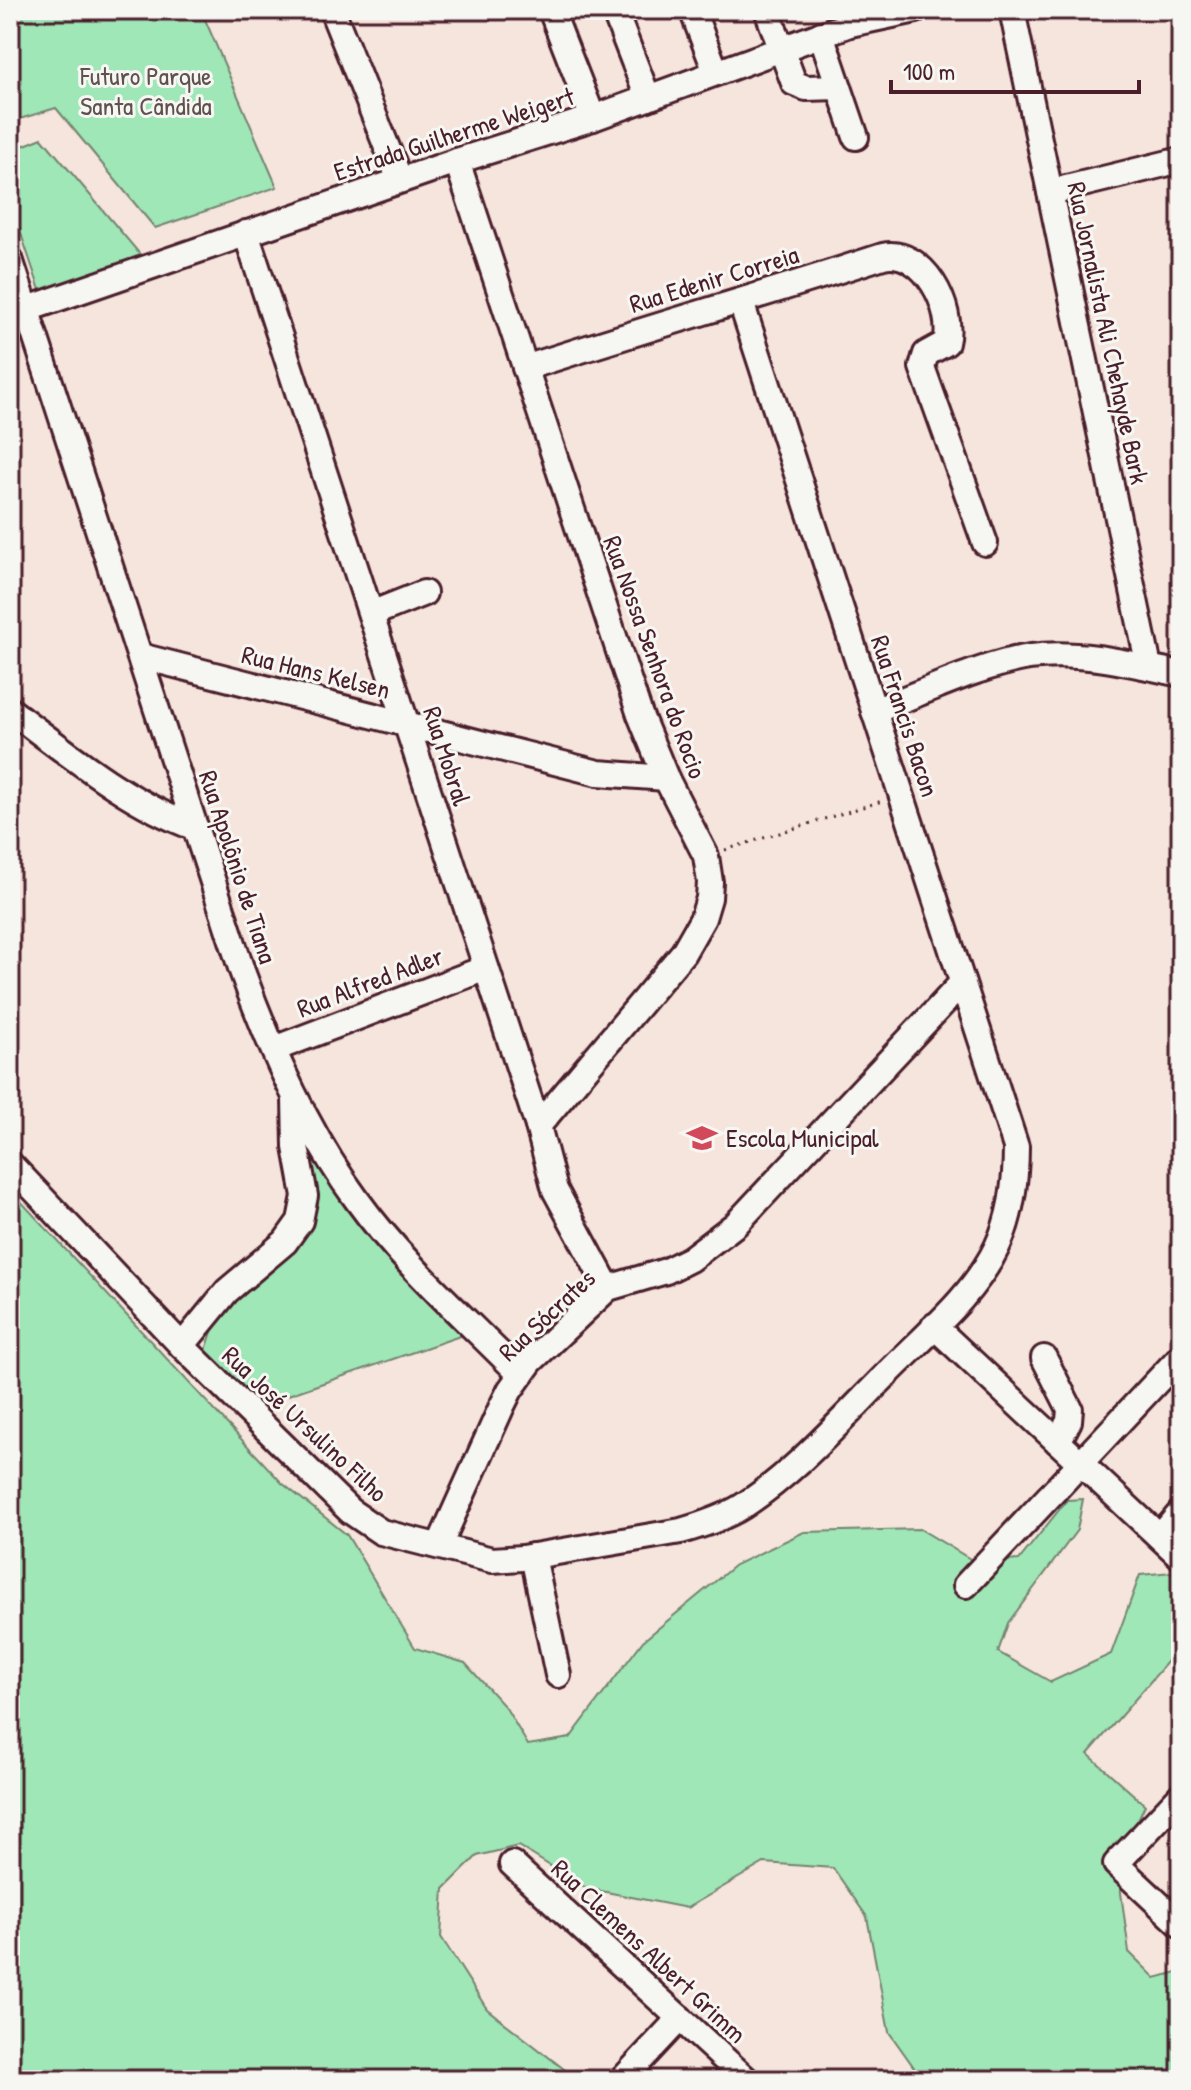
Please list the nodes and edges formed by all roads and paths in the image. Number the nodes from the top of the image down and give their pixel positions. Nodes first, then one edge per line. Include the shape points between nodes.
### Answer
1 (332, 10) edge
2 (551, 10) edge
3 (614, 10) edge
4 (692, 10) edge
5 (767, 10) edge
6 (916, 10) edge
7 (1012, 10) edge
8 (821, 34) junction
9 (782, 48) junction
10 (716, 72) junction
11 (838, 87) junction
12 (648, 98) junction
13 (593, 118) junction
14 (856, 137) dead end
15 (1181, 160) edge
16 (457, 161) junction
17 (400, 180) junction
18 (1050, 192) junction
19 (246, 233) junction
20 (10, 259) edge
21 (741, 302) junction
22 (19, 312) edge
23 (525, 368) junction
24 (985, 543) dead end
25 (424, 593) dead end
26 (371, 614) junction
27 (140, 656) junction
28 (1149, 667) junction
29 (1181, 674) edge
30 (10, 710) edge
31 (874, 711) junction
32 (407, 724) junction
33 (666, 778) junction
34 (901, 795) junction
35 (196, 828) junction
36 (706, 856) junction
37 (486, 968) junction
38 (962, 983) junction
39 (274, 1049) junction
40 (295, 1095) junction
41 (538, 1126) junction
42 (1016, 1147) joint
43 (10, 1164) edge
44 (608, 1288) junction
45 (934, 1326) junction
46 (182, 1346) junction
47 (1181, 1356) edge
48 (1044, 1358) dead end
49 (520, 1374) junction
50 (1058, 1442) junction
51 (1081, 1463) junction
52 (1181, 1512) edge
53 (1160, 1537) junction
54 (439, 1546) junction
55 (533, 1556) junction
56 (1181, 1557) edge
57 (966, 1585) dead end
58 (558, 1675) dead end
59 (1181, 1795) edge
60 (512, 1864) dead end
61 (1181, 1925) edge
62 (680, 2018) junction
63 (622, 2080) edge
64 (747, 2080) edge

1 - 17 street
2 - 13 street
3 - 12 street
4 - 10 street
5 - 9 street
6 - 8 street, Estrada Guilherme Weigert
7 - 18 street, Rua Jornalista Ali Chehayde Bark
8 - 9 street, Estrada Guilherme Weigert
8 - 11 street
9 - 10 street, Estrada Guilherme Weigert
9 - 11 street via 794,83
10 - 12 street, Estrada Guilherme Weigert
11 - 14 street
12 - 13 street, Estrada Guilherme Weigert
13 - 16 street, Estrada Guilherme Weigert
15 - 18 street
16 - 17 street, Estrada Guilherme Weigert
16 - 23 street, Rua Nossa Senhora do Rocio
17 - 19 street, Estrada Guilherme Weigert
18 - 28 street, Rua Jornalista Ali Chehayde Bark
19 - 22 street, Estrada Guilherme Weigert
19 - 26 street, Rua Mobral
20 - 22 street, Rua Apolônio de Tiana
21 - 23 street, Rua Edenir Correia
21 - 24 street, Rua Edenir Correia via 894,254 917,265 934,287 948,335 946,343 926,354 922,367
21 - 31 street, Rua Francis Bacon
22 - 27 street, Rua Apolônio de Tiana
23 - 33 street, Rua Nossa Senhora do Rocio via 640,715
25 - 26 street
26 - 32 street, Rua Mobral
27 - 32 street, Rua Hans Kelsen
27 - 35 street, Rua Apolônio de Tiana
28 - 29 street
28 - 31 street via 1031,657
30 - 35 street via 134,799
31 - 34 street, Rua Francis Bacon
32 - 33 street, Rua Hans Kelsen via 598,773
32 - 37 street, Rua Mobral
33 - 36 street, Rua Nossa Senhora do Rocio
34 - 36 path
34 - 38 street, Rua Francis Bacon
35 - 39 street, Rua Apolônio de Tiana via 242,971
36 - 41 street, Rua Nossa Senhora do Rocio via 709,898 693,937
37 - 39 street, Rua Alfred Adler
37 - 41 street, Rua Mobral
38 - 42 street, Rua Francis Bacon
38 - 44 street, Rua Sócrates via 736,1224 690,1259
39 - 40 street, Rua Apolônio de Tiana
40 - 46 street via 296,1147 305,1196 300,1221 285,1242 210,1309
40 - 49 street, Rua Apolônio de Tiana via 359,1203
41 - 44 street, Rua Mobral via 555,1190
42 - 45 street, Rua José Ursulino Filho via 1013,1201 996,1248 972,1286
43 - 46 street, Rua José Ursulino Filho
44 - 49 street, Rua Sócrates
45 - 50 street
45 - 55 street, Rua José Ursulino Filho via 809,1451 742,1506 681,1531
46 - 54 street, Rua José Ursulino Filho via 350,1511 381,1532
47 - 51 street
48 - 50 street via 1070,1409
49 - 54 street, Rua Sócrates
50 - 51 street
51 - 53 street
51 - 57 street
52 - 53 street
53 - 56 street
54 - 55 street, Rua José Ursulino Filho via 492,1560
55 - 58 street
59 - 61 street via 1116,1864
60 - 62 street, Rua Clemens Albert Grimm
62 - 63 street
62 - 64 street, Rua Clemens Albert Grimm

